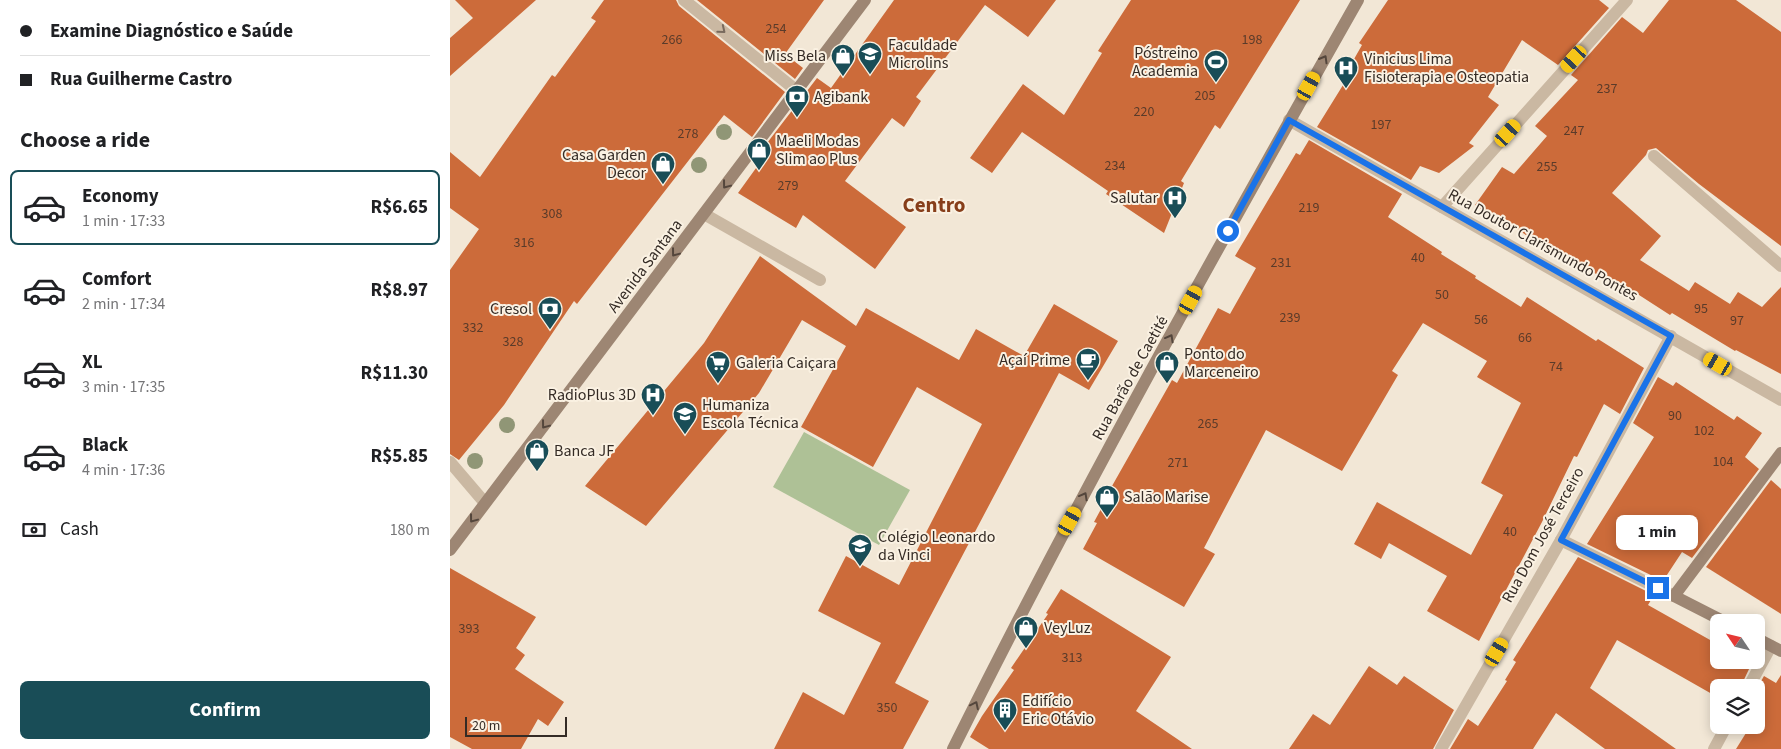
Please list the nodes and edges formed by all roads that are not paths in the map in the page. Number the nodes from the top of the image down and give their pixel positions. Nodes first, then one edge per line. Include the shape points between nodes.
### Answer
1 (684, 0) edge
2 (865, 0) edge
3 (1358, 0) edge
4 (1626, 0) edge
5 (797, 91) junction
6 (1289, 120) junction
7 (1654, 156) dead end
8 (1442, 207) junction
9 (704, 214) junction
10 (1781, 266) edge
11 (820, 280) dead end
12 (1671, 336) junction
13 (1781, 400) edge
14 (1781, 453) edge
15 (450, 462) edge
16 (485, 503) junction
17 (1561, 540) junction
18 (450, 550) edge
19 (1674, 596) junction
20 (1710, 614) edge
21 (1765, 643) edge
22 (1776, 649) edge
23 (1754, 679) edge
24 (1722, 734) edge
25 (953, 749) edge
26 (1441, 749) edge
27 (1714, 749) edge

1 -> 5 street
2 - 5 main road, Avenida Santana
6 -> 3 main road, Rua Barão de Caetité
4 - 8 street
5 -> 9 main road, Avenida Santana
6 - 8 street, Rua Doutor Clarismundo Pontes
25 -> 6 main road, Rua Barão de Caetité via 1024,607
7 - 10 street
8 - 12 street, Rua Doutor Clarismundo Pontes
9 - 11 street
9 -> 16 main road, Avenida Santana
12 - 13 street, Rua Doutor Clarismundo Pontes
12 - 17 street, Rua Dom José Terceiro
14 - 19 main road
15 - 16 street
16 -> 18 main road, Avenida Santana
17 - 19 street
17 - 26 street, Rua Dom José Terceiro
19 - 20 main road
21 - 22 main road
22 - 23 street
24 - 27 street

